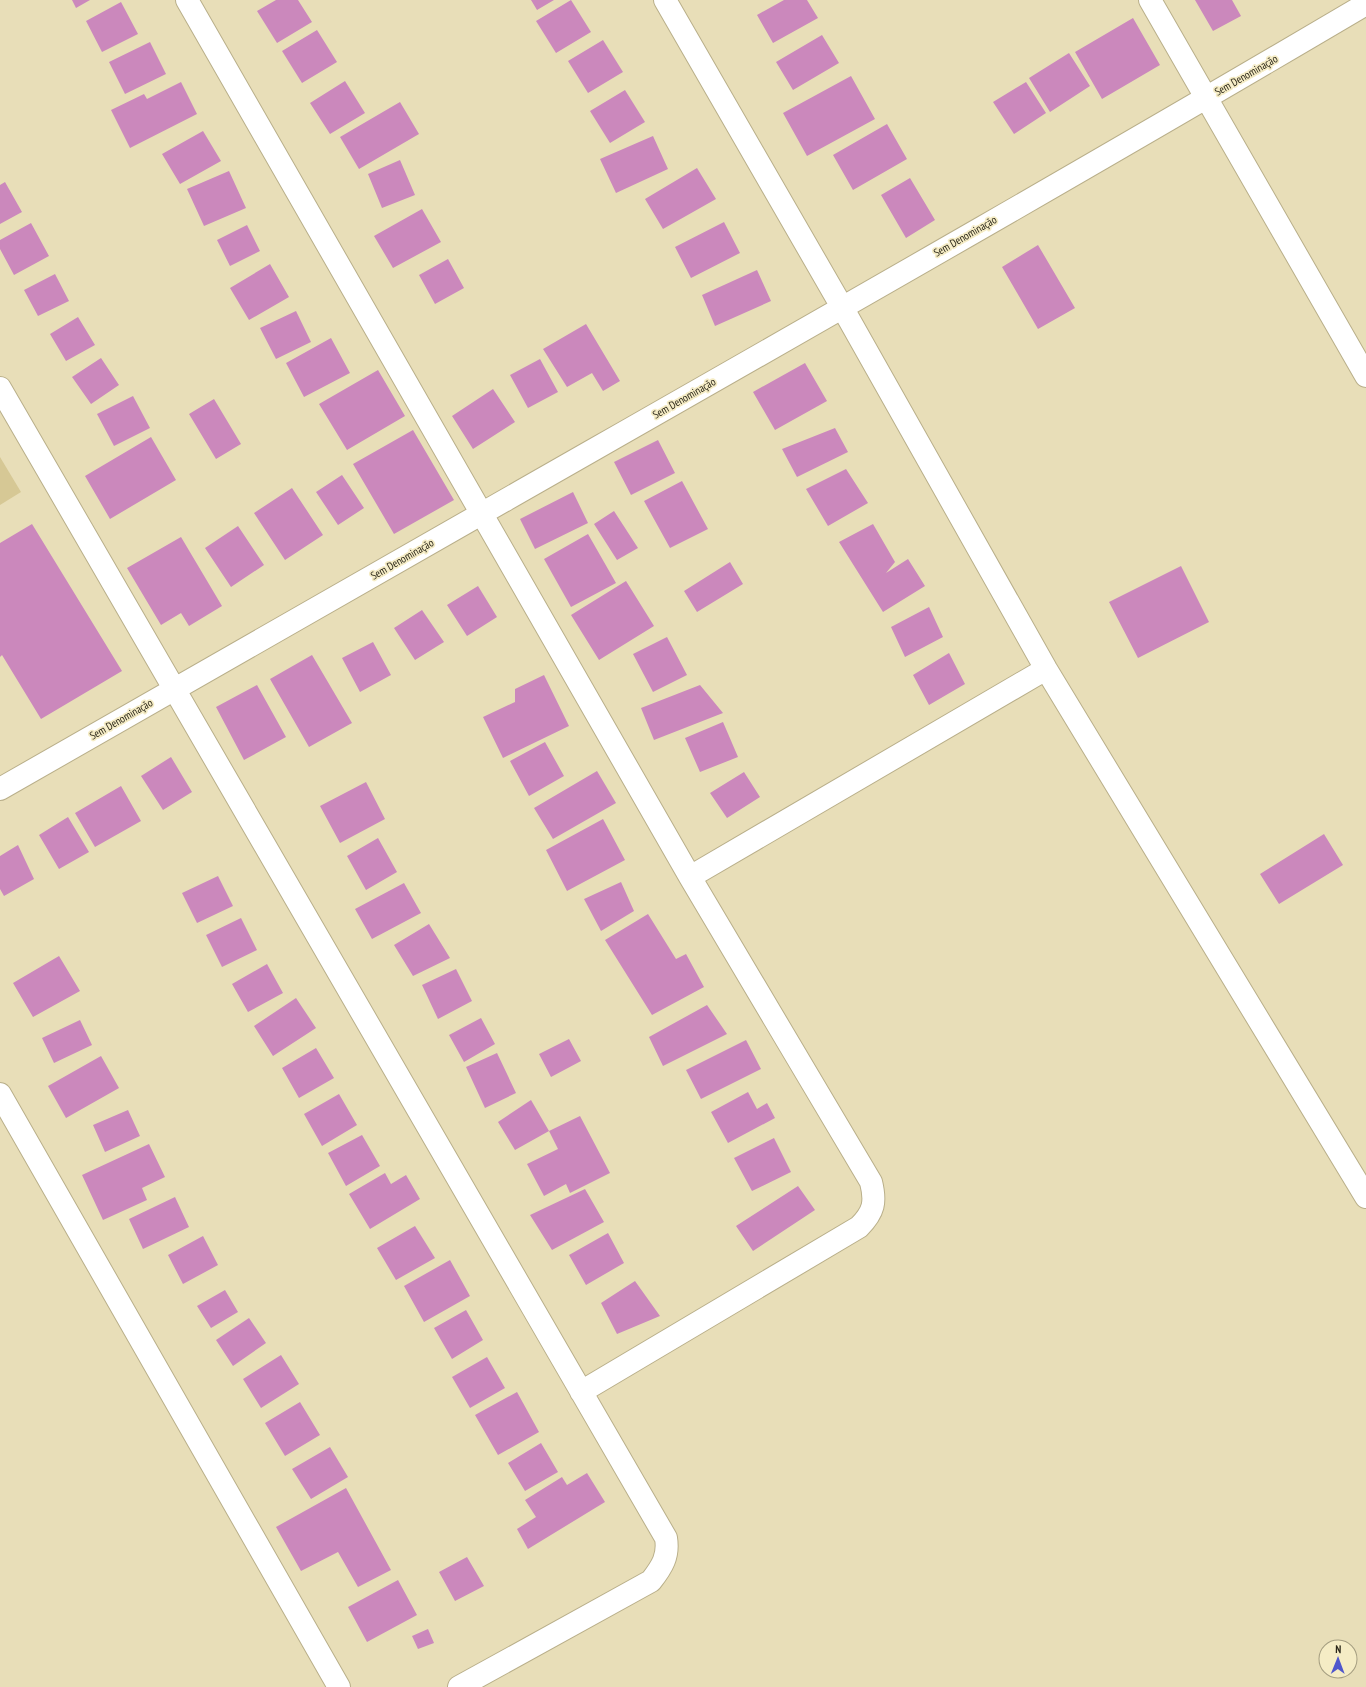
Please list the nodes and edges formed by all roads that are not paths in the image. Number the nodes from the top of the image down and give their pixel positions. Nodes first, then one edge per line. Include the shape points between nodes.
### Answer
1 (187, 0) edge
2 (665, 0) edge
3 (1150, 0) edge
4 (1366, 4) edge
5 (1207, 98) junction
6 (842, 307) junction
7 (1366, 376) edge
8 (0, 388) edge
9 (481, 514) junction
10 (1046, 668) junction
11 (173, 688) junction
12 (0, 789) edge
13 (690, 877) junction
14 (0, 1094) edge
15 (1366, 1197) edge
16 (581, 1392) junction
17 (339, 1687) edge
18 (459, 1687) edge

1 - 9 street
2 - 6 street
3 - 5 street
4 - 5 street, Sem Denominação
5 - 6 street, Sem Denominação
5 - 7 street
6 - 9 street, Sem Denominação
6 - 10 street
8 - 11 street
9 - 11 street, Sem Denominação
9 - 13 street
10 - 13 street
10 - 15 street
11 - 12 street, Sem Denominação
11 - 16 street
13 - 16 street via 871,1182 873,1206 869,1217 859,1227
14 - 17 street
16 - 18 street via 666,1538 666,1556 662,1567 651,1581

